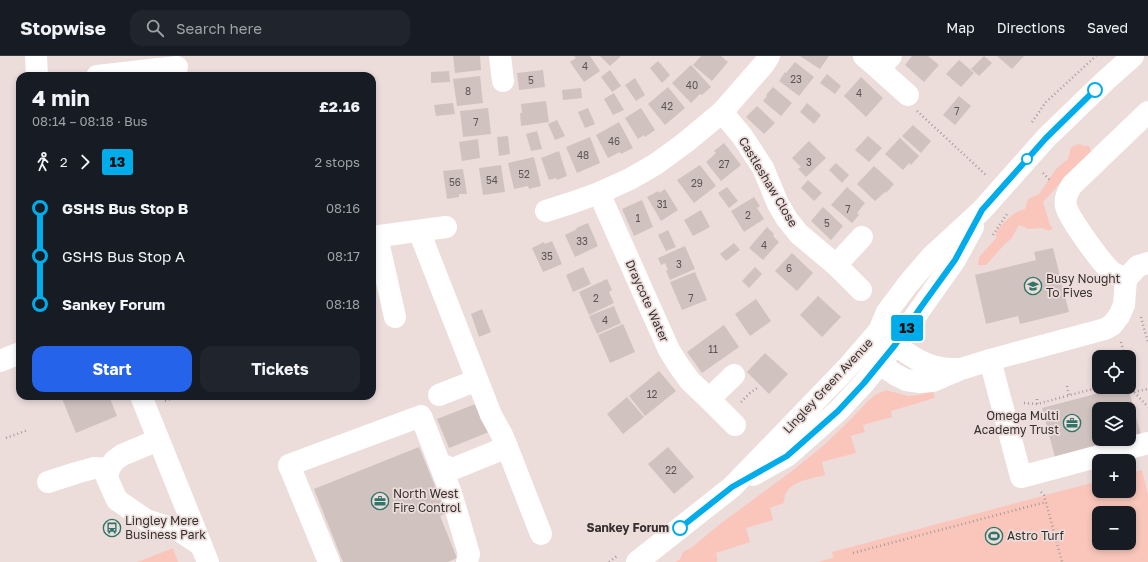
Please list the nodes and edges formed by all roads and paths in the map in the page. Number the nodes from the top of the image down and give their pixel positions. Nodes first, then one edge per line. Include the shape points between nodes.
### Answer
1 (36, 56) edge
2 (769, 56) edge
3 (1096, 56) edge
4 (1133, 56) edge
5 (504, 57) edge
6 (878, 60) edge
7 (178, 66) edge
8 (37, 72) edge
9 (129, 72) edge
10 (503, 81) dead end
11 (908, 95) joint
12 (722, 112) junction
13 (1148, 112) edge
14 (1028, 128) dead end
15 (1048, 168) dead end
16 (1043, 174) dead end
17 (981, 181) dead end
18 (599, 193) junction
19 (982, 210) junction
20 (546, 211) dead end
21 (1007, 214) dead end
22 (446, 227) dead end
23 (419, 231) junction
24 (376, 237) edge
25 (862, 238) dead end
26 (989, 240) dead end
27 (376, 241) edge
28 (1148, 263) edge
29 (836, 265) junction
30 (1125, 284) junction
31 (861, 290) dead end
32 (1139, 311) dead end
33 (395, 317) dead end
34 (879, 331) junction
35 (1119, 337) dead end
36 (1148, 343) edge
37 (895, 345) junction
38 (1123, 350) edge
39 (862, 351) junction
40 (16, 355) edge
41 (990, 360) junction
42 (0, 361) edge
43 (879, 364) junction
44 (961, 369) junction
45 (734, 375) dead end
46 (477, 380) junction
47 (1066, 386) dead end
48 (1092, 389) edge
49 (1148, 389) edge
50 (1136, 392) edge
51 (1136, 394) edge
52 (1069, 395) junction
53 (440, 396) dead end
54 (1037, 396) dead end
55 (709, 399) junction
56 (143, 400) edge
57 (1024, 403) dead end
58 (1037, 404) junction
59 (1148, 407) edge
60 (735, 425) dead end
61 (28, 430) dead end
62 (6, 438) dead end
63 (158, 440) junction
64 (1148, 443) edge
65 (507, 447) junction
66 (440, 464) junction
67 (109, 469) junction
68 (1031, 474) junction
69 (48, 482) dead end
70 (732, 487) junction
71 (1046, 502) junction
72 (541, 534) dead end
73 (204, 553) edge
74 (853, 553) dead end
75 (636, 559) edge
76 (329, 562) edge
77 (467, 562) edge
78 (609, 562) edge
79 (1062, 562) edge

1 - 8 street
2 - 12 street
3 - 14 path via 1046,102
4 - 19 street, Lingley Green Avenue via 1046,138
5 - 10 street
6 - 11 street
7 - 9 street
11 - 17 path via 914,108 986,175
12 - 18 street via 656,164
12 - 29 street, Castleshaw Close via 763,168 787,219 799,234
13 - 30 street via 1072,185 1066,199 1069,214 1100,259
15 - 16 path
18 - 20 street
18 - 55 street, Draycote Water via 669,350 690,381
19 - 34 street, Lingley Green Avenue via 928,262 887,312
19 - 37 street, Lingley Green Avenue via 955,260
21 - 26 path
22 - 23 street
23 - 24 street
23 - 46 street
25 - 29 street
27 - 33 street
28 - 30 street via 1138,266
29 - 31 street, Castleshaw Close
30 - 41 street via 1124,305 1112,325 1105,329
32 - 36 path
34 - 37 street
34 - 39 street, Lingley Green Avenue
35 - 38 path
37 - 43 street, Lingley Green Avenue
37 - 44 street via 929,365
39 - 43 street
39 - 70 street, Lingley Green Avenue
40 - 42 street
41 - 44 street
41 - 68 street via 1021,477
43 - 44 street via 906,380 920,382 933,381
43 - 70 street, Lingley Green Avenue via 838,411 787,456
45 - 55 street
46 - 53 street
46 - 65 street
47 - 52 path
48 - 52 path
49 - 50 path
51 - 59 path
52 - 58 path
54 - 58 path
55 - 60 street, Draycote Water
56 - 63 street
57 - 58 path
61 - 62 path
63 - 67 street via 122,455
63 - 73 street
64 - 68 street
65 - 66 street via 454,469
65 - 72 street
66 - 76 street via 421,416 288,465
66 - 77 street via 469,554
67 - 69 street via 94,468
67 - 73 street via 107,478 117,500 146,520 180,531
68 - 71 path via 1034,487 1044,495
70 - 75 street, Lingley Green Avenue
71 - 74 path
71 - 79 path
75 - 78 path

